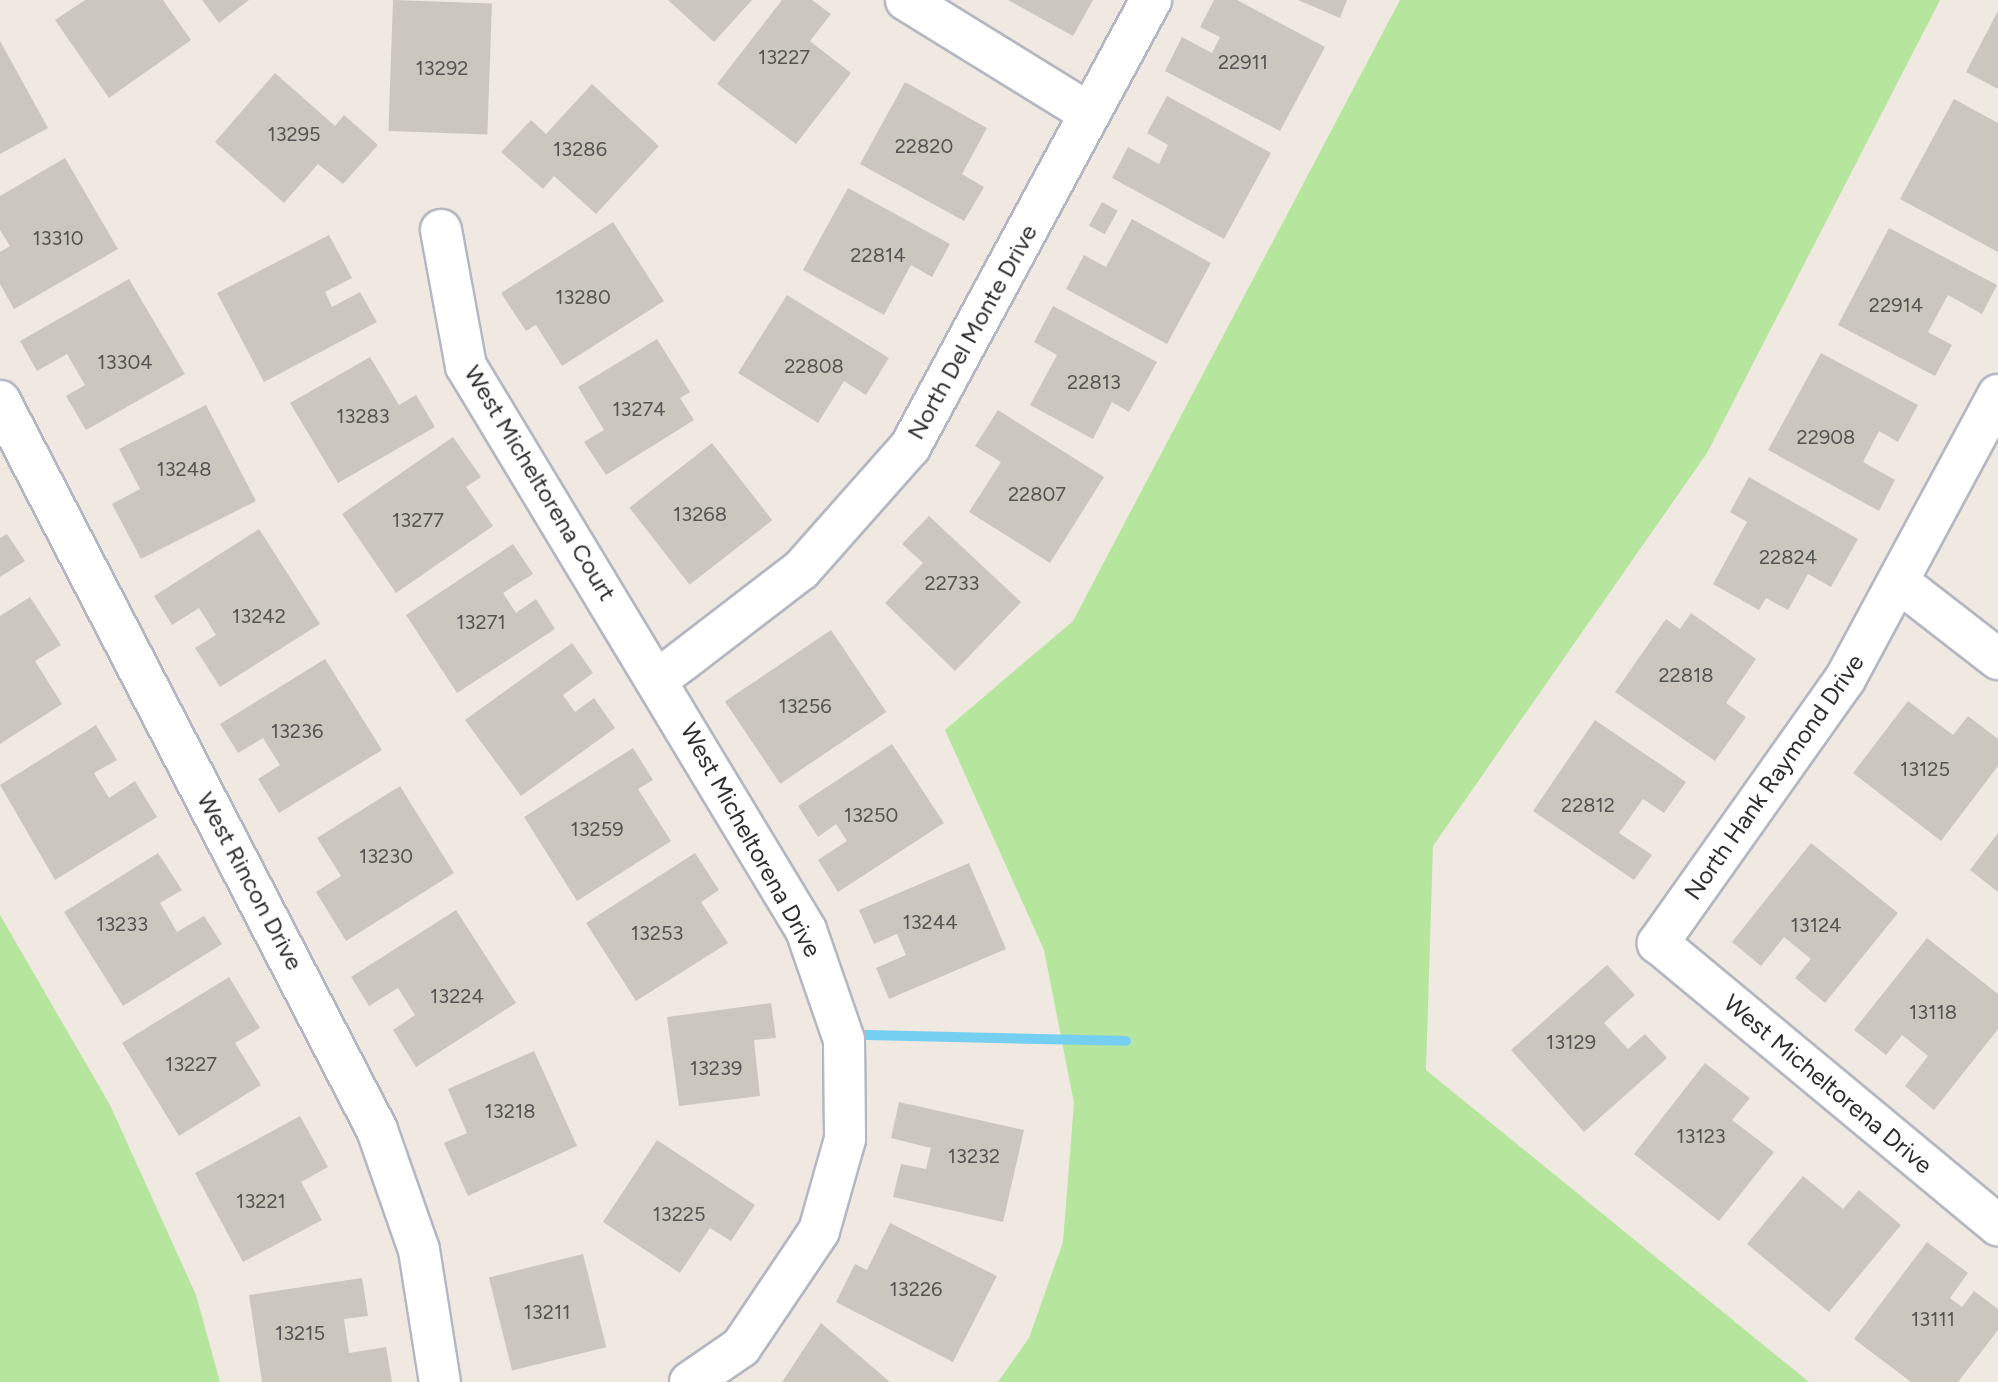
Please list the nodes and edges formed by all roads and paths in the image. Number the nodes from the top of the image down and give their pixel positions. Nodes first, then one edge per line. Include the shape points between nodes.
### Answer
1 (906, 0) edge
2 (1151, 0) edge
3 (1089, 113) junction
4 (441, 230) dead end
5 (1998, 395) edge
6 (0, 401) edge
7 (1900, 583) junction
8 (1998, 659) edge
9 (660, 678) junction
10 (1658, 943) joint
11 (1998, 1225) edge
12 (440, 1382) edge
13 (690, 1382) edge

1 - 3 street
2 - 3 street, North Del Monte Drive
3 - 9 street, North Del Monte Drive via 910,447 801,570
4 - 9 street, West Micheltorena Court via 466,366
5 - 7 street, North Hank Raymond Drive
6 - 12 street, West Rincon Drive via 377,1130 419,1250
7 - 8 street
7 - 10 street, North Hank Raymond Drive via 1821,719
9 - 13 street, West Micheltorena Drive via 806,930 844,1040 849,1094 836,1182 798,1270 741,1347
10 - 11 street, West Micheltorena Drive

